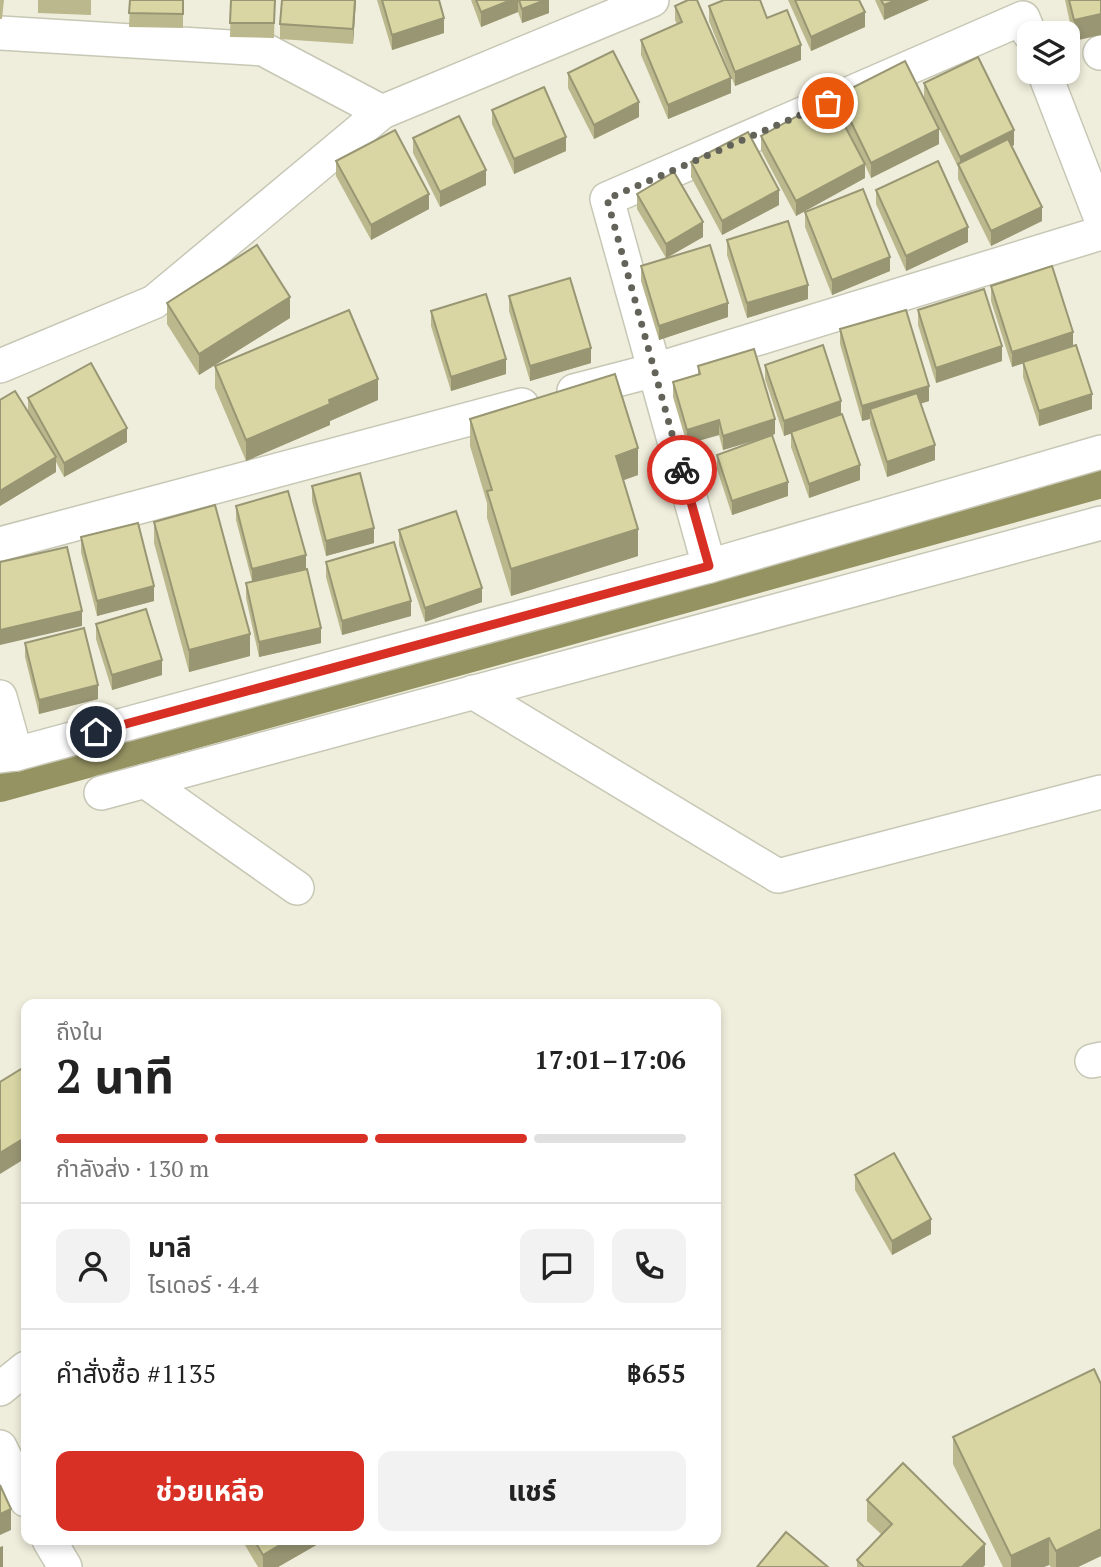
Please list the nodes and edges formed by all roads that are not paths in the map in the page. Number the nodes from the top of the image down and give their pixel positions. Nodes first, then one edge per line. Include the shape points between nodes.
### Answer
1 (652, 0) edge
2 (1024, 21) edge
3 (0, 33) edge
4 (1049, 84) edge
5 (382, 112) junction
6 (1101, 219) edge
7 (1101, 233) edge
8 (0, 366) edge
9 (655, 370) junction
10 (1101, 452) edge
11 (1101, 523) edge
12 (0, 544) edge
13 (709, 566) junction
14 (473, 692) junction
15 (0, 697) edge
16 (8, 755) edge
17 (145, 781) junction
18 (1101, 792) edge
19 (100, 793) dead end
20 (297, 888) dead end
21 (21, 1372) edge
22 (0, 1389) edge
23 (0, 1447) edge
24 (21, 1490) edge
25 (52, 1545) edge
26 (65, 1567) edge

1 - 5 street
2 - 9 street via 607,199
3 - 5 street via 263,49
4 - 6 street
5 - 8 street via 154,302
7 - 9 street
9 - 12 street
9 - 13 street
10 - 13 street
11 - 14 street
13 - 16 street
14 - 17 street
14 - 18 street via 778,876
15 - 16 street
17 - 19 street
17 - 20 street
21 - 22 street
23 - 24 street
25 - 26 street

